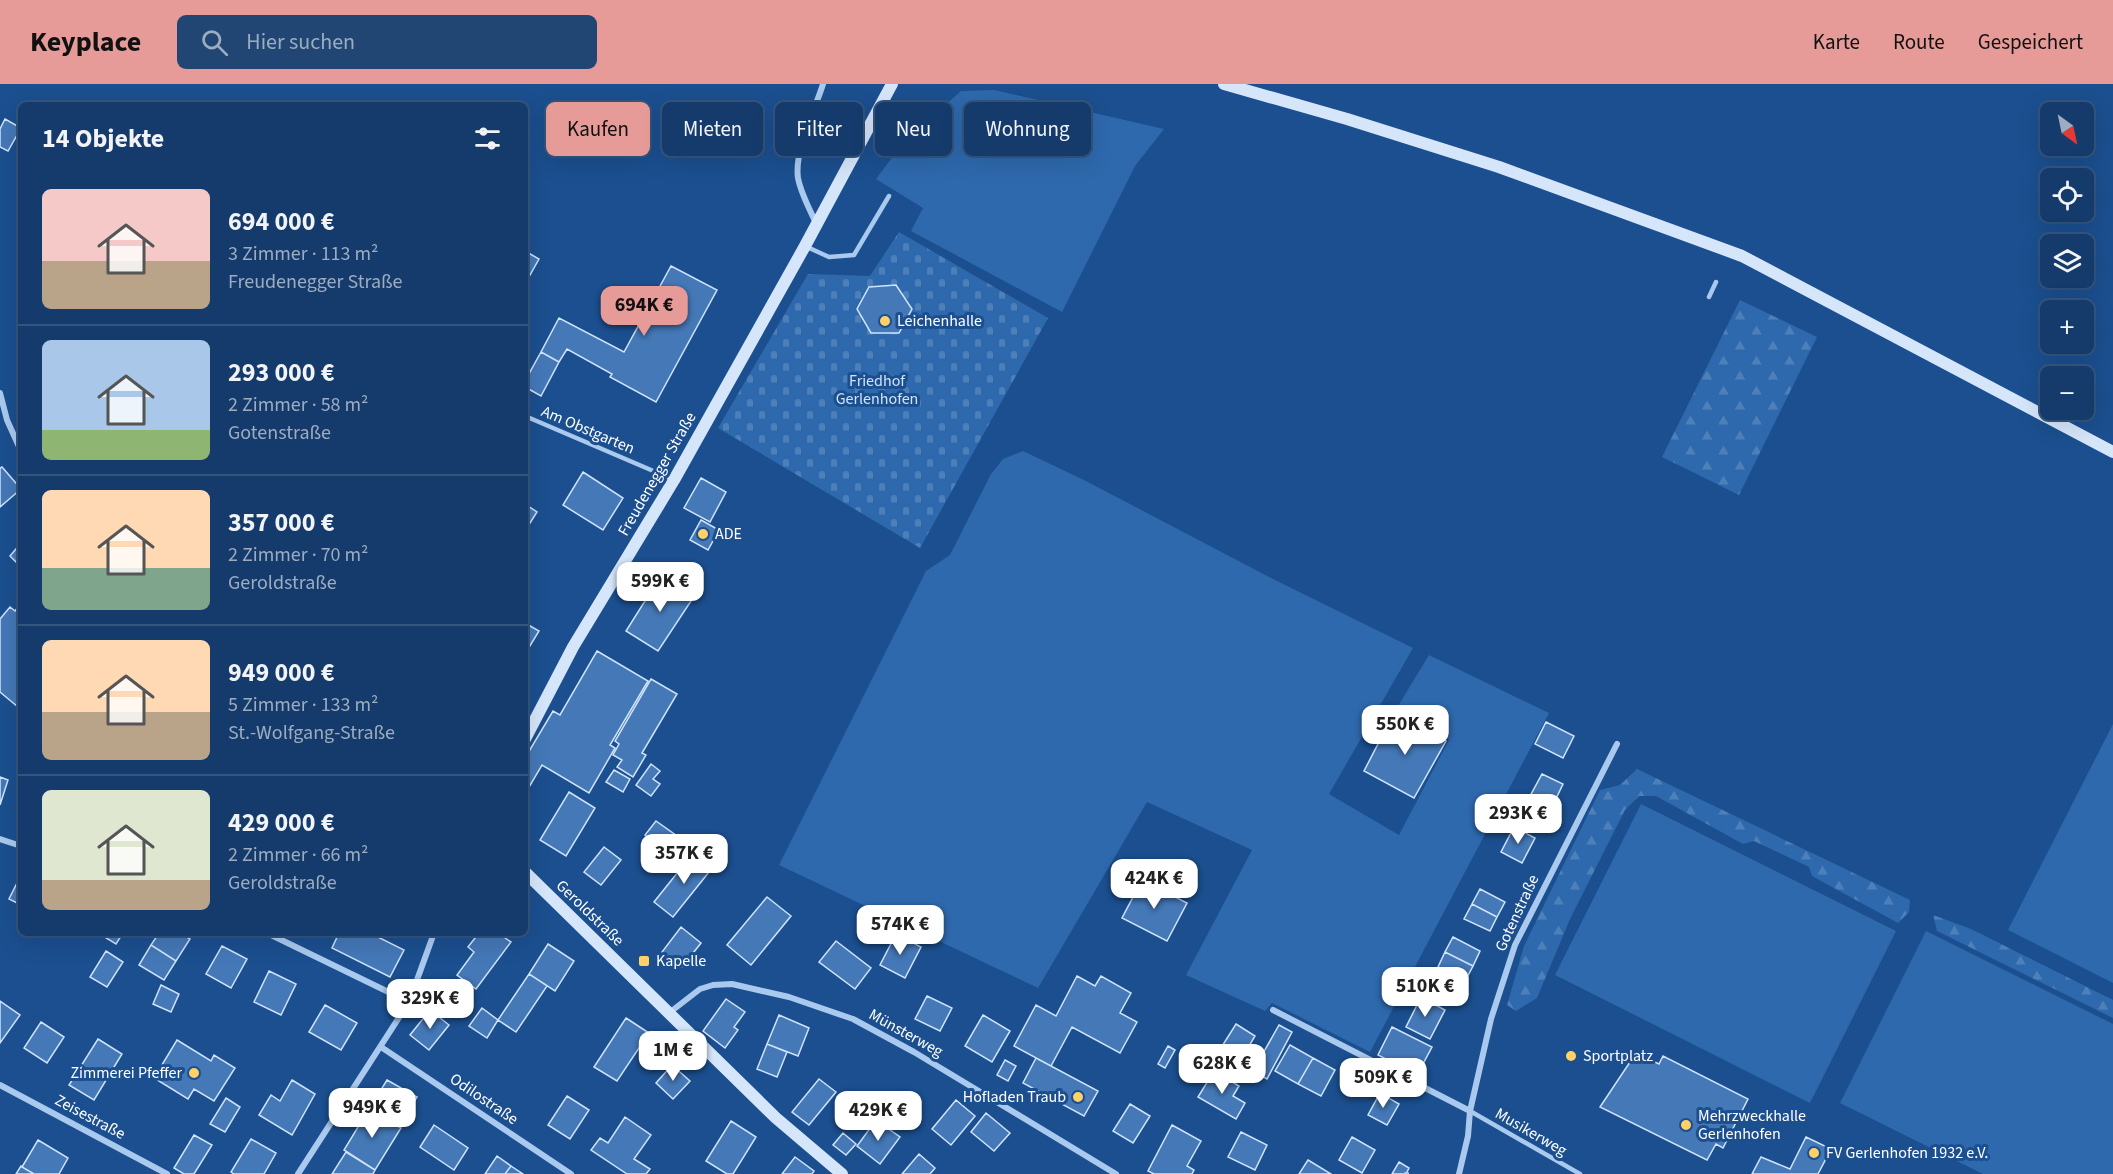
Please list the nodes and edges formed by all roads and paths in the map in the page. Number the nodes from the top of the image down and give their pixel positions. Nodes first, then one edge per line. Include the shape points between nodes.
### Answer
1 (823, 84) edge
2 (892, 84) edge
3 (1224, 84) edge
4 (889, 196) dead end
5 (817, 226) junction
6 (805, 246) junction
7 (1716, 282) dead end
8 (1709, 297) dead end
9 (0, 393) edge
10 (528, 417) edge
11 (18, 444) edge
12 (2113, 452) edge
13 (674, 480) junction
14 (528, 732) edge
15 (1617, 744) dead end
16 (0, 838) edge
17 (18, 845) edge
18 (528, 875) edge
19 (273, 936) edge
20 (433, 936) edge
21 (409, 1002) junction
22 (1273, 1010) dead end
23 (669, 1013) junction
24 (381, 1047) junction
25 (0, 1085) edge
26 (1470, 1111) junction
27 (566, 1173) edge
28 (167, 1174) edge
29 (298, 1174) edge
30 (842, 1174) edge
31 (1116, 1174) edge
32 (1459, 1174) edge
33 (1580, 1174) edge

1 - 5 street via 800,152 798,177
2 - 5 street, Freudenegger Straße
3 - 12 street via 1499,167 1742,256
4 - 6 lane via 854,255 829,257
5 - 6 street, Freudenegger Straße
6 - 13 street, Freudenegger Straße
7 - 8 lane
9 - 11 street
10 - 13 lane, Am Obstgarten
13 - 14 street, Freudenegger Straße via 573,647
15 - 26 street, Gotenstraße via 1515,945 1491,1019
16 - 17 street
18 - 23 street, Geroldstraße
19 - 21 street
20 - 21 street
21 - 24 street
22 - 26 street
23 - 30 street, Geroldstraße via 776,1118
23 - 31 street, Münsterweg via 700,989 732,984 789,997 854,1019
24 - 27 street, Odilostraße
24 - 29 street
25 - 28 street, Zeisestraße
26 - 32 street, Gotenstraße
26 - 33 lane, Musikerweg

